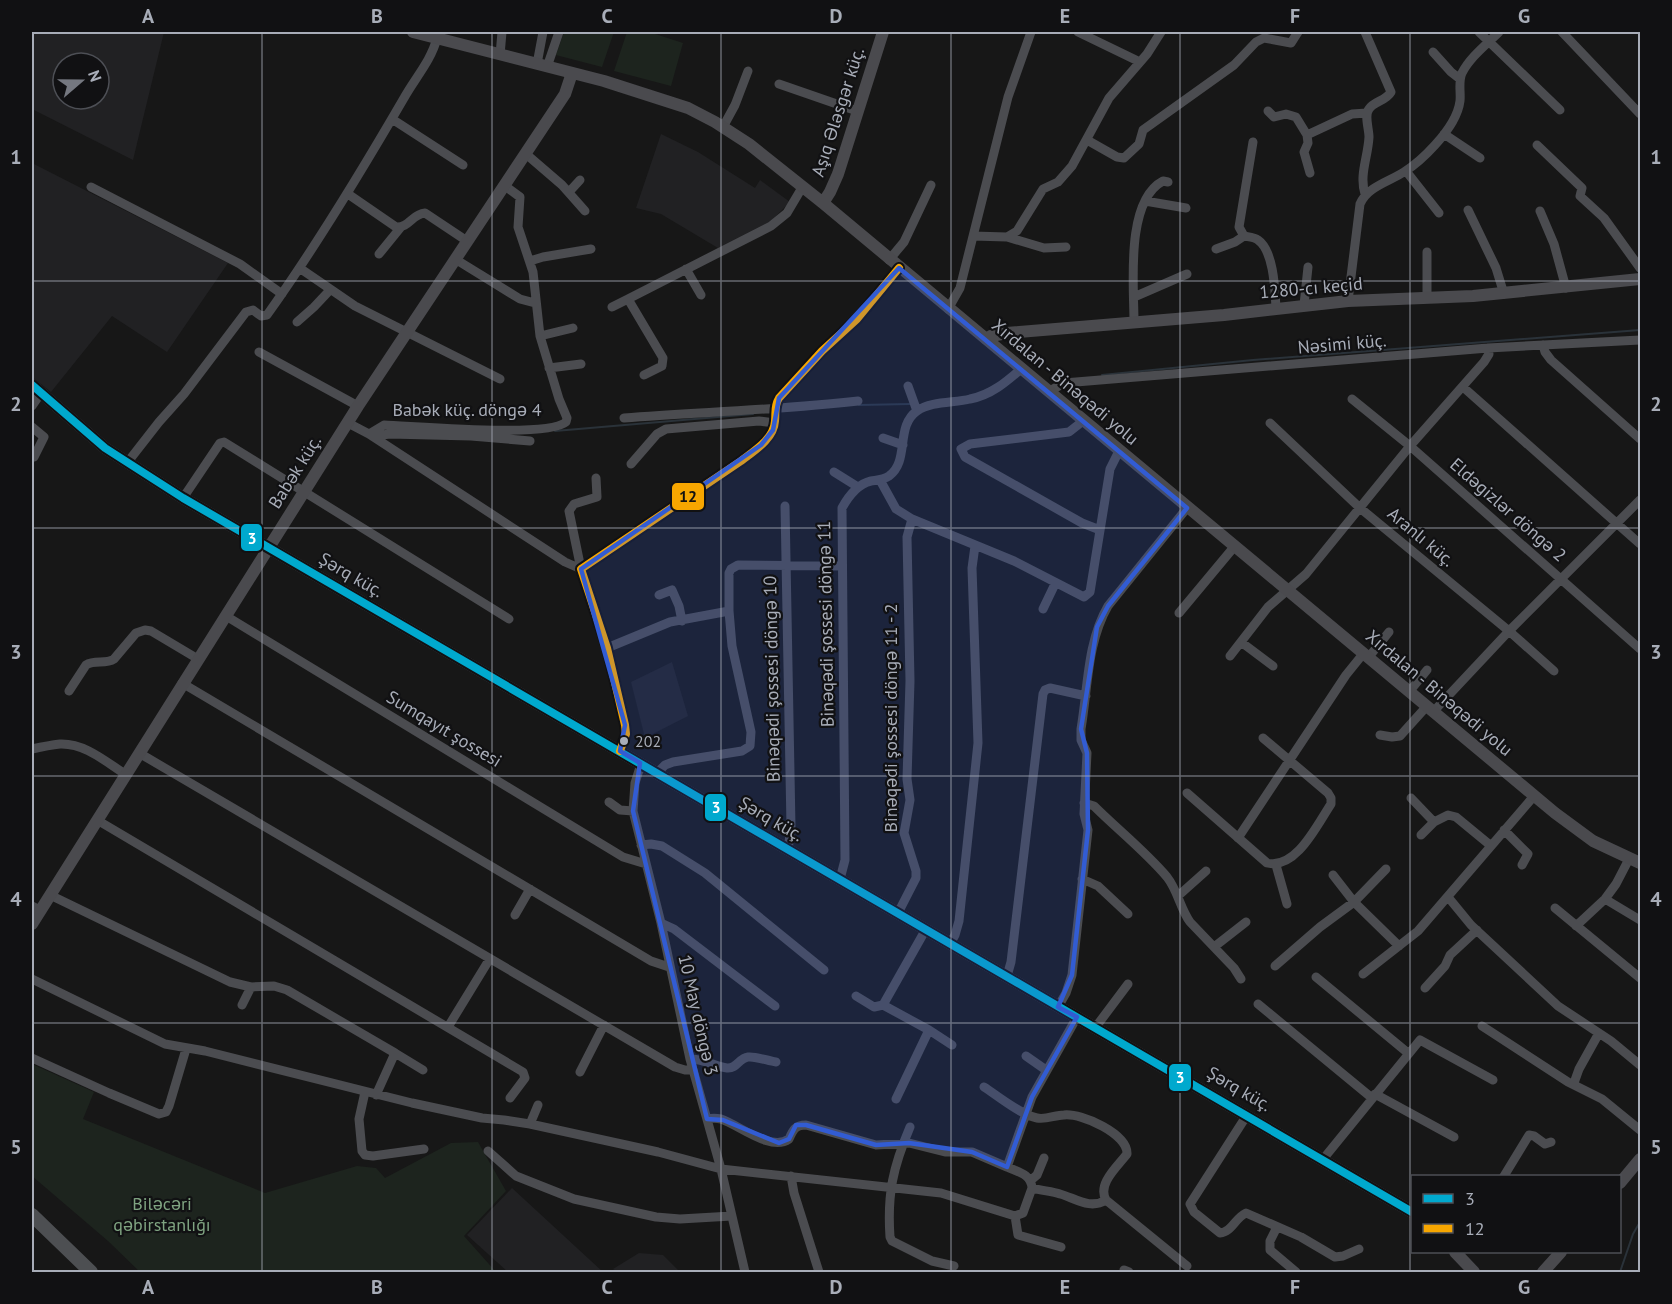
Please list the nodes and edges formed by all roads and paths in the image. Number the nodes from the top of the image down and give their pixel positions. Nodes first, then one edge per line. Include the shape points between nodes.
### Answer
1 (416, 32) edge
2 (502, 32) edge
3 (543, 32) edge
4 (559, 32) edge
5 (884, 32) edge
6 (1031, 32) edge
7 (1078, 32) edge
8 (1161, 32) edge
9 (1298, 32) edge
10 (1365, 32) edge
11 (1479, 32) edge
12 (1499, 32) edge
13 (1562, 32) edge
14 (437, 38) junction
15 (1490, 41) junction
16 (1432, 52) dead end
17 (500, 55) junction
18 (1140, 62) junction
19 (542, 66) junction
20 (748, 71) dead end
21 (572, 73) junction
22 (1460, 79) junction
23 (779, 84) dead end
24 (1560, 110) dead end
25 (858, 111) junction
26 (1268, 111) dead end
27 (1367, 113) junction
28 (1641, 114) edge
29 (392, 119) junction
30 (723, 127) junction
31 (1444, 134) junction
32 (1307, 135) junction
33 (1087, 140) junction
34 (1253, 142) dead end
35 (1537, 145) dead end
36 (526, 154) junction
37 (1480, 158) dead end
38 (463, 165) dead end
39 (1406, 171) junction
40 (1310, 173) dead end
41 (580, 180) dead end
42 (1168, 182) dead end
43 (931, 185) dead end
44 (505, 186) junction
45 (803, 186) junction
46 (91, 187) dead end
47 (569, 192) junction
48 (348, 194) junction
49 (1365, 194) junction
50 (1145, 201) junction
51 (823, 202) junction
52 (1186, 208) dead end
53 (1468, 210) dead end
54 (585, 211) dead end
55 (1540, 211) dead end
56 (1439, 213) dead end
57 (401, 228) junction
58 (974, 236) junction
59 (1244, 236) junction
60 (1007, 237) junction
61 (467, 241) junction
62 (1066, 247) dead end
63 (591, 249) dead end
64 (1216, 249) dead end
65 (1428, 252) dead end
66 (380, 254) dead end
67 (455, 260) junction
68 (530, 261) junction
69 (894, 264) junction
70 (1308, 267) dead end
71 (301, 268) junction
72 (686, 268) junction
73 (1641, 268) edge
74 (1188, 274) dead end
75 (1641, 279) edge
76 (1566, 288) junction
77 (330, 290) junction
78 (282, 294) junction
79 (1504, 294) junction
80 (701, 295) dead end
81 (1134, 297) junction
82 (1427, 298) junction
83 (628, 299) junction
84 (1348, 301) junction
85 (535, 303) junction
86 (1305, 306) junction
87 (612, 308) dead end
88 (1276, 308) junction
89 (948, 309) junction
90 (297, 322) dead end
91 (1134, 322) junction
92 (573, 328) dead end
93 (406, 333) junction
94 (540, 336) junction
95 (986, 339) junction
96 (1641, 340) edge
97 (1542, 345) junction
98 (1488, 348) junction
99 (259, 352) dead end
100 (581, 364) dead end
101 (549, 368) junction
102 (1021, 369) junction
103 (644, 375) dead end
104 (500, 379) dead end
105 (908, 386) dead end
106 (1463, 387) junction
107 (36, 389) edge
108 (1048, 392) junction
109 (1352, 399) dead end
110 (858, 401) dead end
111 (32, 406) edge
112 (358, 406) junction
113 (917, 411) junction
114 (825, 413) dead end
115 (775, 415) junction
116 (624, 418) dead end
117 (1083, 421) junction
118 (348, 423) junction
119 (1270, 423) dead end
120 (32, 426) edge
121 (372, 436) junction
122 (883, 438) dead end
123 (1641, 439) edge
124 (530, 441) dead end
125 (903, 445) junction
126 (1410, 446) junction
127 (1119, 451) junction
128 (34, 457) dead end
129 (127, 463) junction
130 (631, 464) dead end
131 (834, 472) dead end
132 (596, 478) dead end
133 (880, 480) junction
134 (858, 487) junction
135 (304, 491) junction
136 (183, 498) junction
137 (1641, 500) edge
138 (785, 506) dead end
139 (1187, 508) junction
140 (1360, 508) junction
141 (912, 519) junction
142 (1617, 523) junction
143 (1100, 530) junction
144 (1641, 544) edge
145 (975, 546) junction
146 (1234, 547) junction
147 (269, 548) junction
148 (786, 566) junction
149 (842, 566) junction
150 (581, 569) junction
151 (1562, 579) junction
152 (1055, 584) junction
153 (1287, 590) junction
154 (659, 595) dead end
155 (1043, 609) dead end
156 (729, 611) junction
157 (1179, 613) dead end
158 (226, 616) junction
159 (508, 619) dead end
160 (682, 621) junction
161 (1509, 631) junction
162 (1389, 632) dead end
163 (1241, 642) junction
164 (606, 648) junction
165 (1641, 649) edge
166 (1230, 656) dead end
167 (1366, 656) junction
168 (198, 659) junction
169 (1273, 666) dead end
170 (1427, 669) dead end
171 (1554, 671) dead end
172 (182, 683) junction
173 (69, 691) dead end
174 (1409, 692) junction
175 (1086, 696) junction
176 (1430, 709) junction
177 (1380, 735) dead end
178 (1263, 738) dead end
179 (32, 749) edge
180 (620, 751) junction
181 (139, 753) junction
182 (1289, 760) junction
183 (641, 764) junction
184 (657, 773) junction
185 (125, 774) junction
186 (1187, 793) dead end
187 (1534, 796) junction
188 (1411, 798) dead end
189 (609, 802) dead end
190 (1084, 803) junction
191 (633, 811) junction
192 (97, 820) junction
193 (1434, 822) junction
194 (1504, 830) junction
195 (1421, 835) dead end
196 (1238, 838) junction
197 (641, 845) junction
198 (1490, 845) junction
199 (788, 850) junction
200 (1635, 861) edge
201 (646, 864) junction
202 (1276, 865) junction
203 (1522, 865) dead end
204 (1386, 870) dead end
205 (1206, 871) dead end
206 (1333, 875) dead end
207 (840, 879) junction
208 (1082, 879) junction
209 (530, 889) junction
210 (50, 895) junction
211 (1178, 896) junction
212 (1448, 897) junction
213 (1605, 899) junction
214 (1354, 902) junction
215 (1287, 904) dead end
216 (36, 908) edge
217 (1555, 908) dead end
218 (898, 913) junction
219 (1128, 914) dead end
220 (515, 915) dead end
221 (1641, 920) edge
222 (1246, 922) dead end
223 (661, 923) junction
224 (32, 924) edge
225 (1576, 926) junction
226 (926, 929) junction
227 (1477, 930) junction
228 (950, 944) junction
229 (1399, 946) junction
230 (1214, 947) junction
231 (489, 960) junction
232 (1275, 966) dead end
233 (669, 967) junction
234 (824, 970) dead end
235 (1363, 974) dead end
236 (1007, 976) junction
237 (1316, 977) dead end
238 (1641, 978) edge
239 (32, 979) edge
240 (1241, 979) dead end
241 (1128, 984) dead end
242 (251, 987) junction
243 (1425, 988) dead end
244 (856, 996) dead end
245 (1258, 1004) dead end
246 (242, 1005) dead end
247 (883, 1005) junction
248 (775, 1006) dead end
249 (1058, 1006) junction
250 (1077, 1017) junction
251 (604, 1025) junction
252 (1482, 1026) dead end
253 (448, 1028) junction
254 (1095, 1028) junction
255 (929, 1030) junction
256 (1599, 1033) junction
257 (952, 1044) dead end
258 (186, 1049) junction
259 (395, 1053) junction
260 (1408, 1053) junction
261 (1026, 1056) dead end
262 (32, 1058) edge
263 (690, 1059) junction
264 (776, 1062) dead end
265 (1641, 1065) edge
266 (693, 1070) junction
267 (1046, 1070) junction
268 (423, 1071) dead end
269 (580, 1072) dead end
270 (1493, 1080) dead end
271 (1574, 1083) junction
272 (984, 1087) dead end
273 (365, 1092) junction
274 (376, 1095) junction
275 (1373, 1096) junction
276 (510, 1098) dead end
277 (897, 1100) dead end
278 (538, 1105) dead end
279 (1027, 1114) junction
280 (1247, 1115) junction
281 (707, 1119) junction
282 (530, 1124) junction
283 (910, 1127) dead end
284 (1641, 1130) edge
285 (1454, 1137) dead end
286 (1551, 1142) dead end
287 (903, 1143) junction
288 (424, 1149) dead end
289 (488, 1151) dead end
290 (1044, 1158) dead end
291 (1324, 1158) junction
292 (1641, 1159) edge
293 (1007, 1167) junction
294 (721, 1170) junction
295 (1505, 1175) edge
296 (791, 1176) junction
297 (1621, 1182) edge
298 (1031, 1184) junction
299 (890, 1187) junction
300 (1106, 1200) junction
301 (1411, 1211) edge
302 (732, 1215) junction
303 (1015, 1216) junction
304 (33, 1221) edge
305 (1277, 1227) junction
306 (1061, 1247) dead end
307 (1359, 1249) dead end
308 (1457, 1253) edge
309 (1559, 1253) edge
310 (954, 1266) dead end
311 (1187, 1266) dead end
312 (91, 1272) edge
313 (745, 1272) edge
314 (819, 1272) edge
315 (1296, 1272) edge
316 (1474, 1272) edge
317 (1543, 1272) edge

1 - 14 street, Xırdalan - Binəqədi yolu
2 - 17 street
3 - 19 street
4 - 19 street
5 - 25 street, Aşıq Ələsgər küç.
6 - 58 street via 1008,97
7 - 18 street
8 - 18 street
9 - 33 street via 1291,43 1264,38 1256,42 1234,65 1143,130 1139,144 1124,158
10 - 27 street via 1391,92
11 - 15 street
12 - 15 street
13 - 28 street
14 - 17 street, Xırdalan - Binəqədi yolu
14 - 29 street via 430,58
15 - 22 street
15 - 24 street
16 - 22 street
17 - 19 street, Xırdalan - Binəqədi yolu
18 - 33 street via 1109,98
19 - 21 street, Xırdalan - Binəqədi yolu
20 - 30 street
21 - 30 street, Xırdalan - Binəqədi yolu via 671,102
21 - 36 street, Babək küç. via 565,94
22 - 31 street via 1458,110
23 - 25 street
25 - 51 street, Aşıq Ələsgər küç. via 838,174
26 - 32 street via 1274,117 1296,117
27 - 32 street via 1352,114
27 - 49 street via 1368,142 1362,179
29 - 38 street
29 - 48 street
30 - 45 street, Xırdalan - Binəqədi yolu
31 - 37 street
31 - 39 street
32 - 40 street via 1305,158
33 - 60 street via 1072,166 1058,182 1043,189 1017,231
34 - 59 street via 1239,227
35 - 73 street via 1582,188 1580,196 1604,218
36 - 44 street, Babək küç.
36 - 47 street
39 - 49 street
39 - 56 street
41 - 47 street
42 - 50 street via 1159,183
43 - 69 street
44 - 61 street, Babək küç.
44 - 68 street, Babək küç. döngə 4 via 520,197 518,227
45 - 51 street, Xırdalan - Binəqədi yolu
45 - 72 street via 787,213 771,226
46 - 78 street via 225,255
47 - 54 street
48 - 57 street
48 - 71 street
49 - 84 street via 1360,204
50 - 52 street
50 - 81 street via 1136,233
51 - 69 street, Xırdalan - Binəqədi yolu
53 - 79 street
55 - 76 street
57 - 61 street via 425,213
57 - 66 street
58 - 60 street
58 - 89 street via 960,288
59 - 64 street
59 - 88 street via 1256,238 1263,245 1274,272
60 - 62 street via 1044,248
61 - 67 street, Babək küç.
63 - 68 street
65 - 82 street
67 - 85 street via 520,299
67 - 93 street, Babək küç.
68 - 85 street, Babək küç. döngə 4
69 - 89 street, Xırdalan - Binəqədi yolu
69 - 115 street via 857,319 779,398
70 - 86 street
71 - 77 street
71 - 78 street
72 - 80 street
72 - 83 street
74 - 81 street
75 - 76 street, 1280-cı keçid
76 - 79 street, 1280-cı keçid
77 - 90 street
77 - 93 street
78 - 129 street via 267,315 246,312
79 - 82 street, 1280-cı keçid
81 - 91 street
82 - 84 street, 1280-cı keçid
83 - 87 street
83 - 103 street via 663,358 662,366
84 - 86 street, 1280-cı keçid
85 - 94 street, Babək küç. döngə 4
86 - 88 street, 1280-cı keçid
88 - 91 street, 1280-cı keçid
89 - 95 street, Xırdalan - Binəqədi yolu
91 - 95 street, 1280-cı keçid via 1007,333
92 - 94 street
93 - 104 street
93 - 112 street, Babək küç.
94 - 101 street, Babək küç. döngə 4
95 - 102 street, Xırdalan - Binəqədi yolu
96 - 97 street, Nəsimi küç.
97 - 98 street, Nəsimi küç.
97 - 123 street via 1551,360
98 - 106 street via 1484,362
98 - 108 street, Nəsimi küç. via 1064,383
99 - 112 street
100 - 101 street
101 - 121 street, Babək küç. döngə 4 via 567,418 563,425 507,430 384,425
102 - 108 street, Xırdalan - Binəqədi yolu
102 - 113 street via 1004,384 973,399
105 - 113 street
106 - 126 street
106 - 142 street
107 - 111 street
107 - 129 street, Şərq küç.
108 - 117 street, Xırdalan - Binəqədi yolu
109 - 126 street, Eldəgizlər döngə 2
110 - 115 street
112 - 118 street, Babək küç.
113 - 125 street via 907,421
114 - 115 street
115 - 116 street via 709,411
115 - 130 street via 759,421 666,429
115 - 150 street via 769,437 741,461
117 - 127 street, Xırdalan - Binəqədi yolu
117 - 143 street via 1069,432 970,444 961,449 965,457
118 - 121 street
118 - 135 street, Babək küç.
119 - 140 street, Aranlı küç.
120 - 128 street via 44,437
121 - 124 street via 471,436
121 - 150 street
122 - 125 street
125 - 133 street via 894,471
126 - 140 street
126 - 151 street, Eldəgizlər döngə 2
127 - 139 street, Xırdalan - Binəqədi yolu
127 - 143 street via 1110,469
129 - 136 street, Şərq küç.
131 - 134 street
132 - 150 street via 597,497 574,504 569,511
133 - 134 street
133 - 141 street via 896,509
134 - 149 street, Binəqədi şossesi döngə 11 via 842,508
135 - 136 street via 222,442
135 - 147 street, Babək küç.
135 - 159 street
136 - 147 street, Şərq küç.
137 - 142 street
138 - 148 street, Binəqədi şossesi döngə 10
139 - 146 street, Xırdalan - Binəqədi yolu
139 - 175 street via 1101,618 1093,642
140 - 153 street via 1306,574
140 - 161 street, Aranlı küç.
141 - 145 street
141 - 218 street, Binəqədi şossesi döngə 11 - 2 via 907,537 910,807 904,829 916,878
142 - 144 street
142 - 151 street
143 - 152 street via 1090,592 1084,597
145 - 152 street via 1014,561
145 - 228 street via 972,568 978,743 958,921
146 - 153 street, Xırdalan - Binəqədi yolu
146 - 157 street
147 - 158 street, Babək küç.
147 - 180 street, Şərq küç.
148 - 149 street
148 - 156 street via 738,565 731,569
148 - 199 street, Binəqədi şossesi döngə 10 via 791,826
149 - 207 street, Binəqədi şossesi döngə 11 via 845,860
150 - 164 street
151 - 161 street
151 - 165 street, Eldəgizlər döngə 2
152 - 155 street
153 - 163 street
153 - 167 street, Xırdalan - Binəqədi yolu
154 - 160 street via 672,590
156 - 160 street
156 - 184 street via 732,646 751,732 750,746 742,751 673,762
158 - 168 street, Babək küç.
158 - 201 street, Sumqayıt şossesi via 623,857
160 - 164 street via 670,621
161 - 171 street, Aranlı küç.
161 - 176 street
162 - 167 street
163 - 166 street
163 - 169 street
164 - 180 street via 625,725
167 - 174 street, Xırdalan - Binəqədi yolu
167 - 182 street via 1346,675
168 - 172 street, Babək küç.
168 - 173 street via 151,630 141,631 109,662 86,665
170 - 174 street
172 - 181 street, Babək küç.
172 - 209 street
174 - 176 street, Xırdalan - Binəqədi yolu
175 - 190 street via 1081,729 1087,753
175 - 236 street via 1050,688 1043,694
176 - 177 street via 1400,736
176 - 187 street, Xırdalan - Binəqədi yolu
178 - 182 street
179 - 185 street via 60,744 78,747
180 - 183 street, Şərq küç.
181 - 185 street, Babək küç.
181 - 231 street
182 - 196 street
182 - 202 street via 1328,793 1331,804 1294,857
183 - 184 street, Şərq küç.
183 - 191 street, 10 May döngə 3
184 - 199 street, Şərq küç.
185 - 192 street, Babək küç.
186 - 196 street
187 - 194 street
187 - 200 street, Xırdalan - Binəqədi yolu via 1583,834
188 - 193 street
189 - 191 street via 620,810
190 - 208 street via 1089,830
190 - 211 street via 1094,806 1166,876
191 - 197 street, 10 May döngə 3
192 - 210 street, Babək küç.
192 - 253 street
193 - 195 street
193 - 198 street via 1448,815 1456,817
194 - 198 street
194 - 203 street via 1526,850 1527,858
196 - 202 street via 1267,863
197 - 201 street, 10 May döngə 3
197 - 234 street via 662,846 705,873
198 - 212 street
199 - 207 street, Şərq küç.
200 - 213 street
201 - 223 street, 10 May döngə 3
202 - 215 street
204 - 214 street
205 - 211 street
206 - 214 street
207 - 218 street, Şərq küç.
208 - 219 street via 1098,886
208 - 249 street via 1071,975
209 - 220 street
209 - 233 street via 651,961
210 - 216 street, Babək küç.
210 - 242 street via 230,982
211 - 230 street via 1184,914
212 - 227 street
212 - 229 street
213 - 221 street
213 - 225 street
214 - 229 street
214 - 232 street
216 - 224 street, Babək küç.
217 - 225 street
218 - 226 street, Şərq küç.
222 - 230 street
223 - 233 street, 10 May döngə 3
223 - 248 street via 674,928
225 - 238 street
226 - 228 street, Şərq küç.
226 - 247 street
227 - 243 street via 1450,955
227 - 256 street via 1558,1006
228 - 236 street, Şərq küç.
229 - 235 street
230 - 240 street
231 - 251 street
231 - 253 street
233 - 263 street, 10 May döngə 3
236 - 249 street, Şərq küç.
237 - 260 street
239 - 258 street via 165,1044
241 - 254 street
242 - 246 street
242 - 259 street via 287,990
244 - 247 street via 874,1006
245 - 275 street
247 - 255 street
249 - 250 street, Şərq küç.
250 - 254 street, Şərq küç.
250 - 267 street
251 - 266 street via 675,1067
251 - 269 street
252 - 271 street
253 - 276 street via 523,1072 525,1078
254 - 280 street, Şərq küç.
255 - 257 street
255 - 277 street
256 - 265 street
256 - 271 street
258 - 262 street via 169,1106 159,1114
258 - 273 street
259 - 268 street
259 - 274 street
260 - 270 street via 1420,1040
260 - 275 street
261 - 267 street
263 - 264 street via 727,1068 749,1057
263 - 266 street, 10 May döngə 3
266 - 281 street, 10 May döngə 3
267 - 279 street
271 - 284 street
272 - 279 street
273 - 274 street
273 - 288 street via 359,1119 365,1155
274 - 282 street
275 - 285 street
275 - 291 street
278 - 282 street
279 - 293 street
279 - 300 street via 1036,1118 1065,1114 1089,1119 1124,1142 1127,1154 1102,1190
280 - 291 street, Şərq küç.
280 - 305 street via 1190,1208 1220,1233 1246,1213
281 - 287 street via 723,1120 779,1143 789,1139 799,1125 876,1145
281 - 294 street, 10 May döngə 3
282 - 294 street
283 - 287 street
286 - 295 street via 1545,1144 1529,1135
287 - 293 street via 945,1152 972,1152
287 - 299 street
289 - 302 street via 516,1176 574,1199 656,1217
290 - 298 street
291 - 301 street, Şərq küç.
292 - 297 street
293 - 298 street
294 - 296 street
294 - 302 street, 10 May döngə 3
296 - 299 street
296 - 314 street
298 - 300 street via 1046,1193 1059,1193 1088,1204
298 - 303 street via 1023,1213
299 - 303 street via 951,1196
299 - 310 street via 892,1241 932,1261
300 - 311 street
302 - 313 street, 10 May döngə 3
303 - 306 street via 1018,1235
304 - 312 main road
305 - 307 street via 1335,1257
305 - 315 street via 1270,1250
308 - 316 street
309 - 317 street

